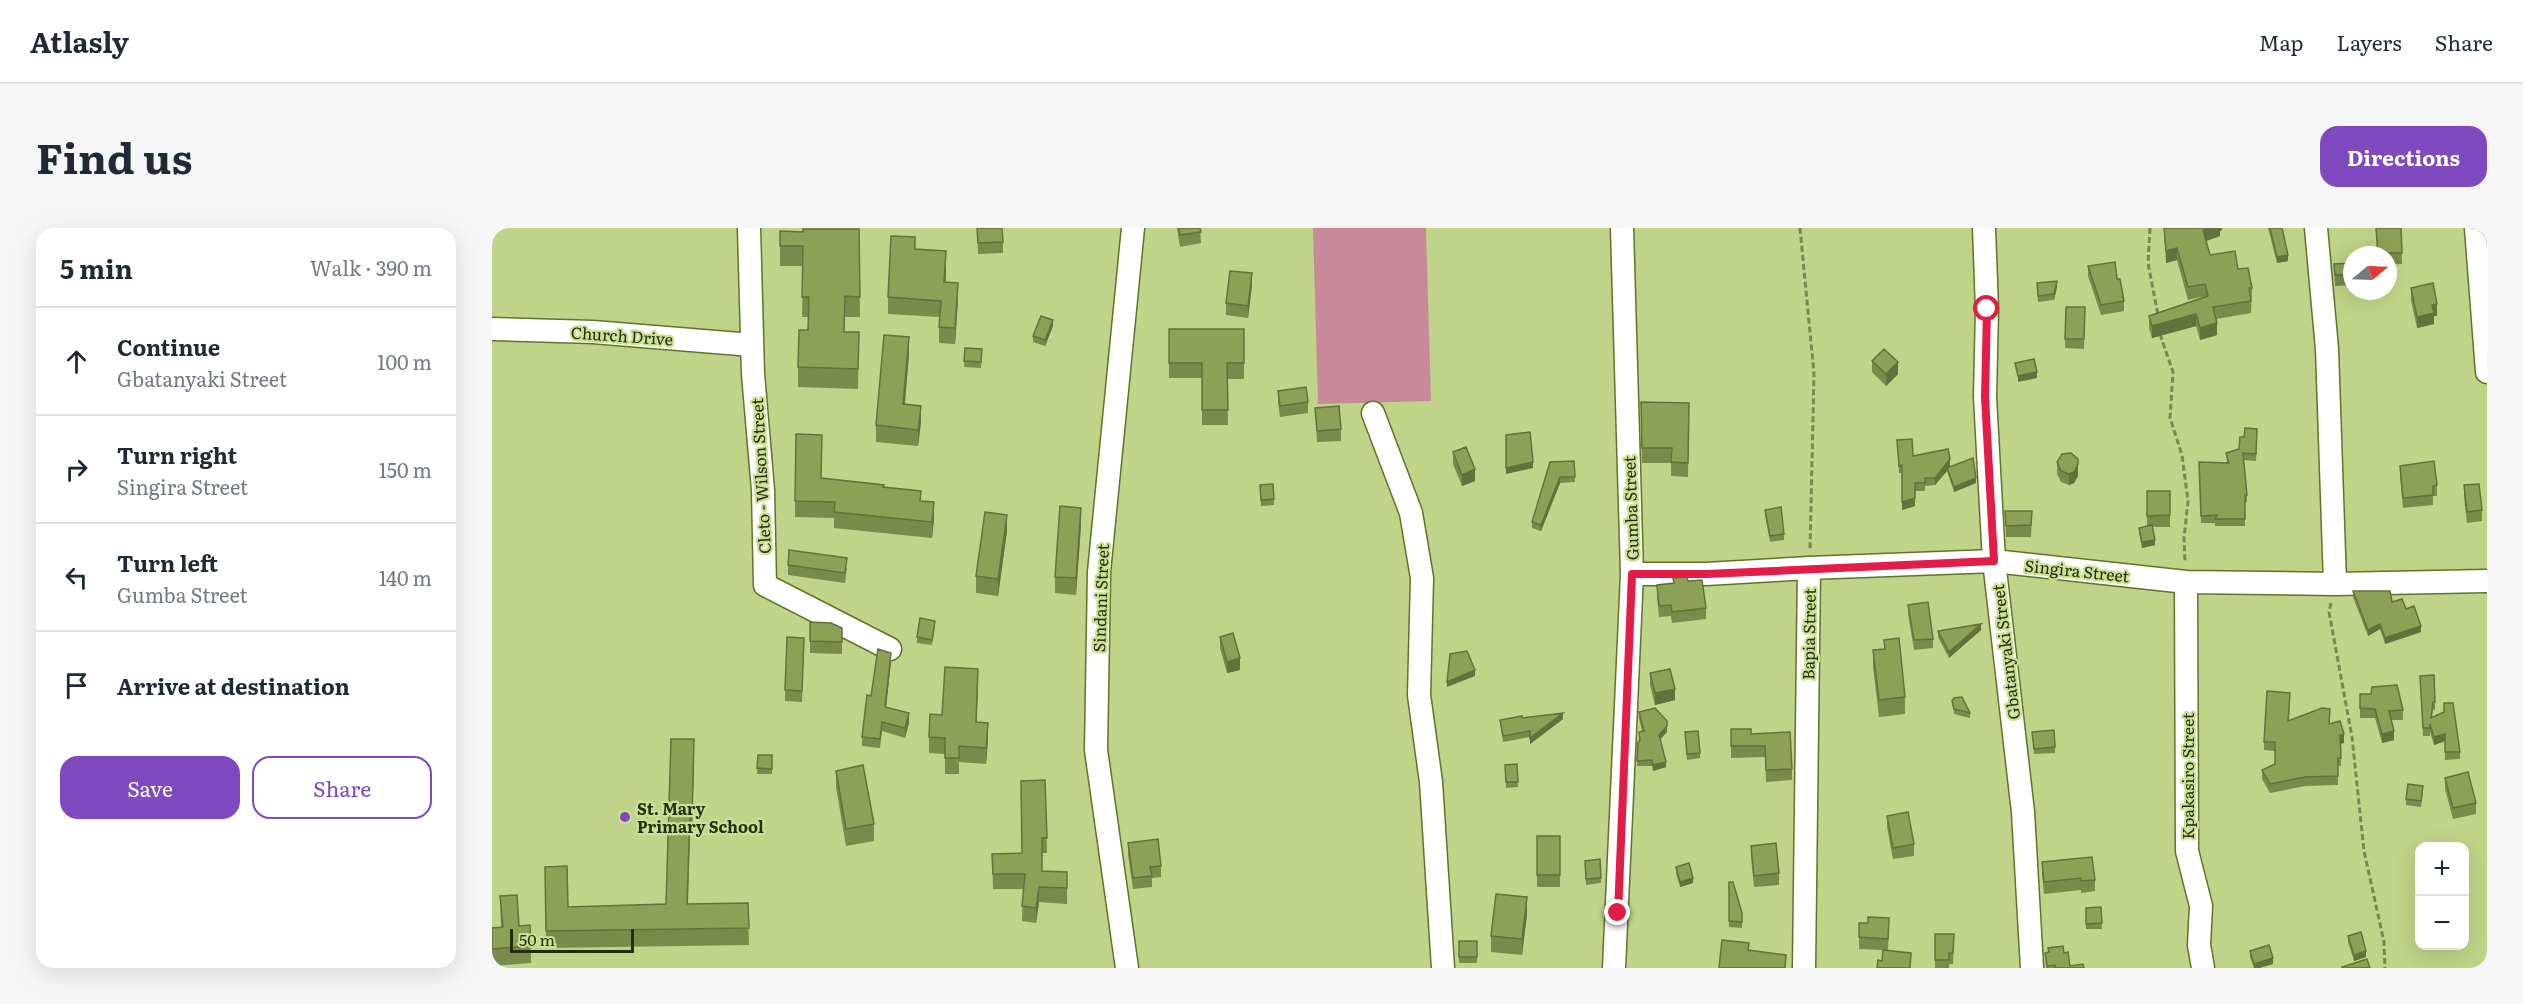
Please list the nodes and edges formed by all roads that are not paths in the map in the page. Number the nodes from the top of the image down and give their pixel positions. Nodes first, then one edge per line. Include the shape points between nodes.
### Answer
1 (749, 228) edge
2 (1133, 228) edge
3 (1622, 228) edge
4 (1984, 228) edge
5 (2316, 228) edge
6 (2476, 228) edge
7 (492, 329) edge
8 (752, 345) junction
9 (2487, 372) edge
10 (1373, 413) dead end
11 (1994, 561) junction
12 (1809, 568) junction
13 (1632, 574) junction
14 (2487, 581) edge
15 (2186, 582) junction
16 (2335, 584) junction
17 (890, 648) dead end
18 (1127, 968) edge
19 (1443, 968) edge
20 (1614, 968) edge
21 (1804, 968) edge
22 (2032, 968) edge
23 (2203, 968) edge

1 - 8 street, Cleto - Wilson Street
2 - 18 street, Sindani Street via 1099,572 1096,750
3 - 13 street, Gumba Street
4 - 11 street, Gbatanyaki Street via 1985,397
5 - 16 street via 2327,349
6 - 9 street
7 - 8 street, Church Drive via 593,332
8 - 17 street, Cleto - Wilson Street via 763,490 765,585
10 - 19 street via 1411,513 1422,578 1419,695 1431,782
11 - 12 street, Singira Street
11 - 15 street, Singira Street
11 - 22 street, Gbatanyaki Street via 2024,812
12 - 13 street, Singira Street
12 - 21 street, Bapia Street
13 - 20 street, Gumba Street
14 - 16 street, Singira Street
15 - 16 street, Singira Street
15 - 23 street, Kpakasiro Street via 2187,851 2201,906 2199,945

